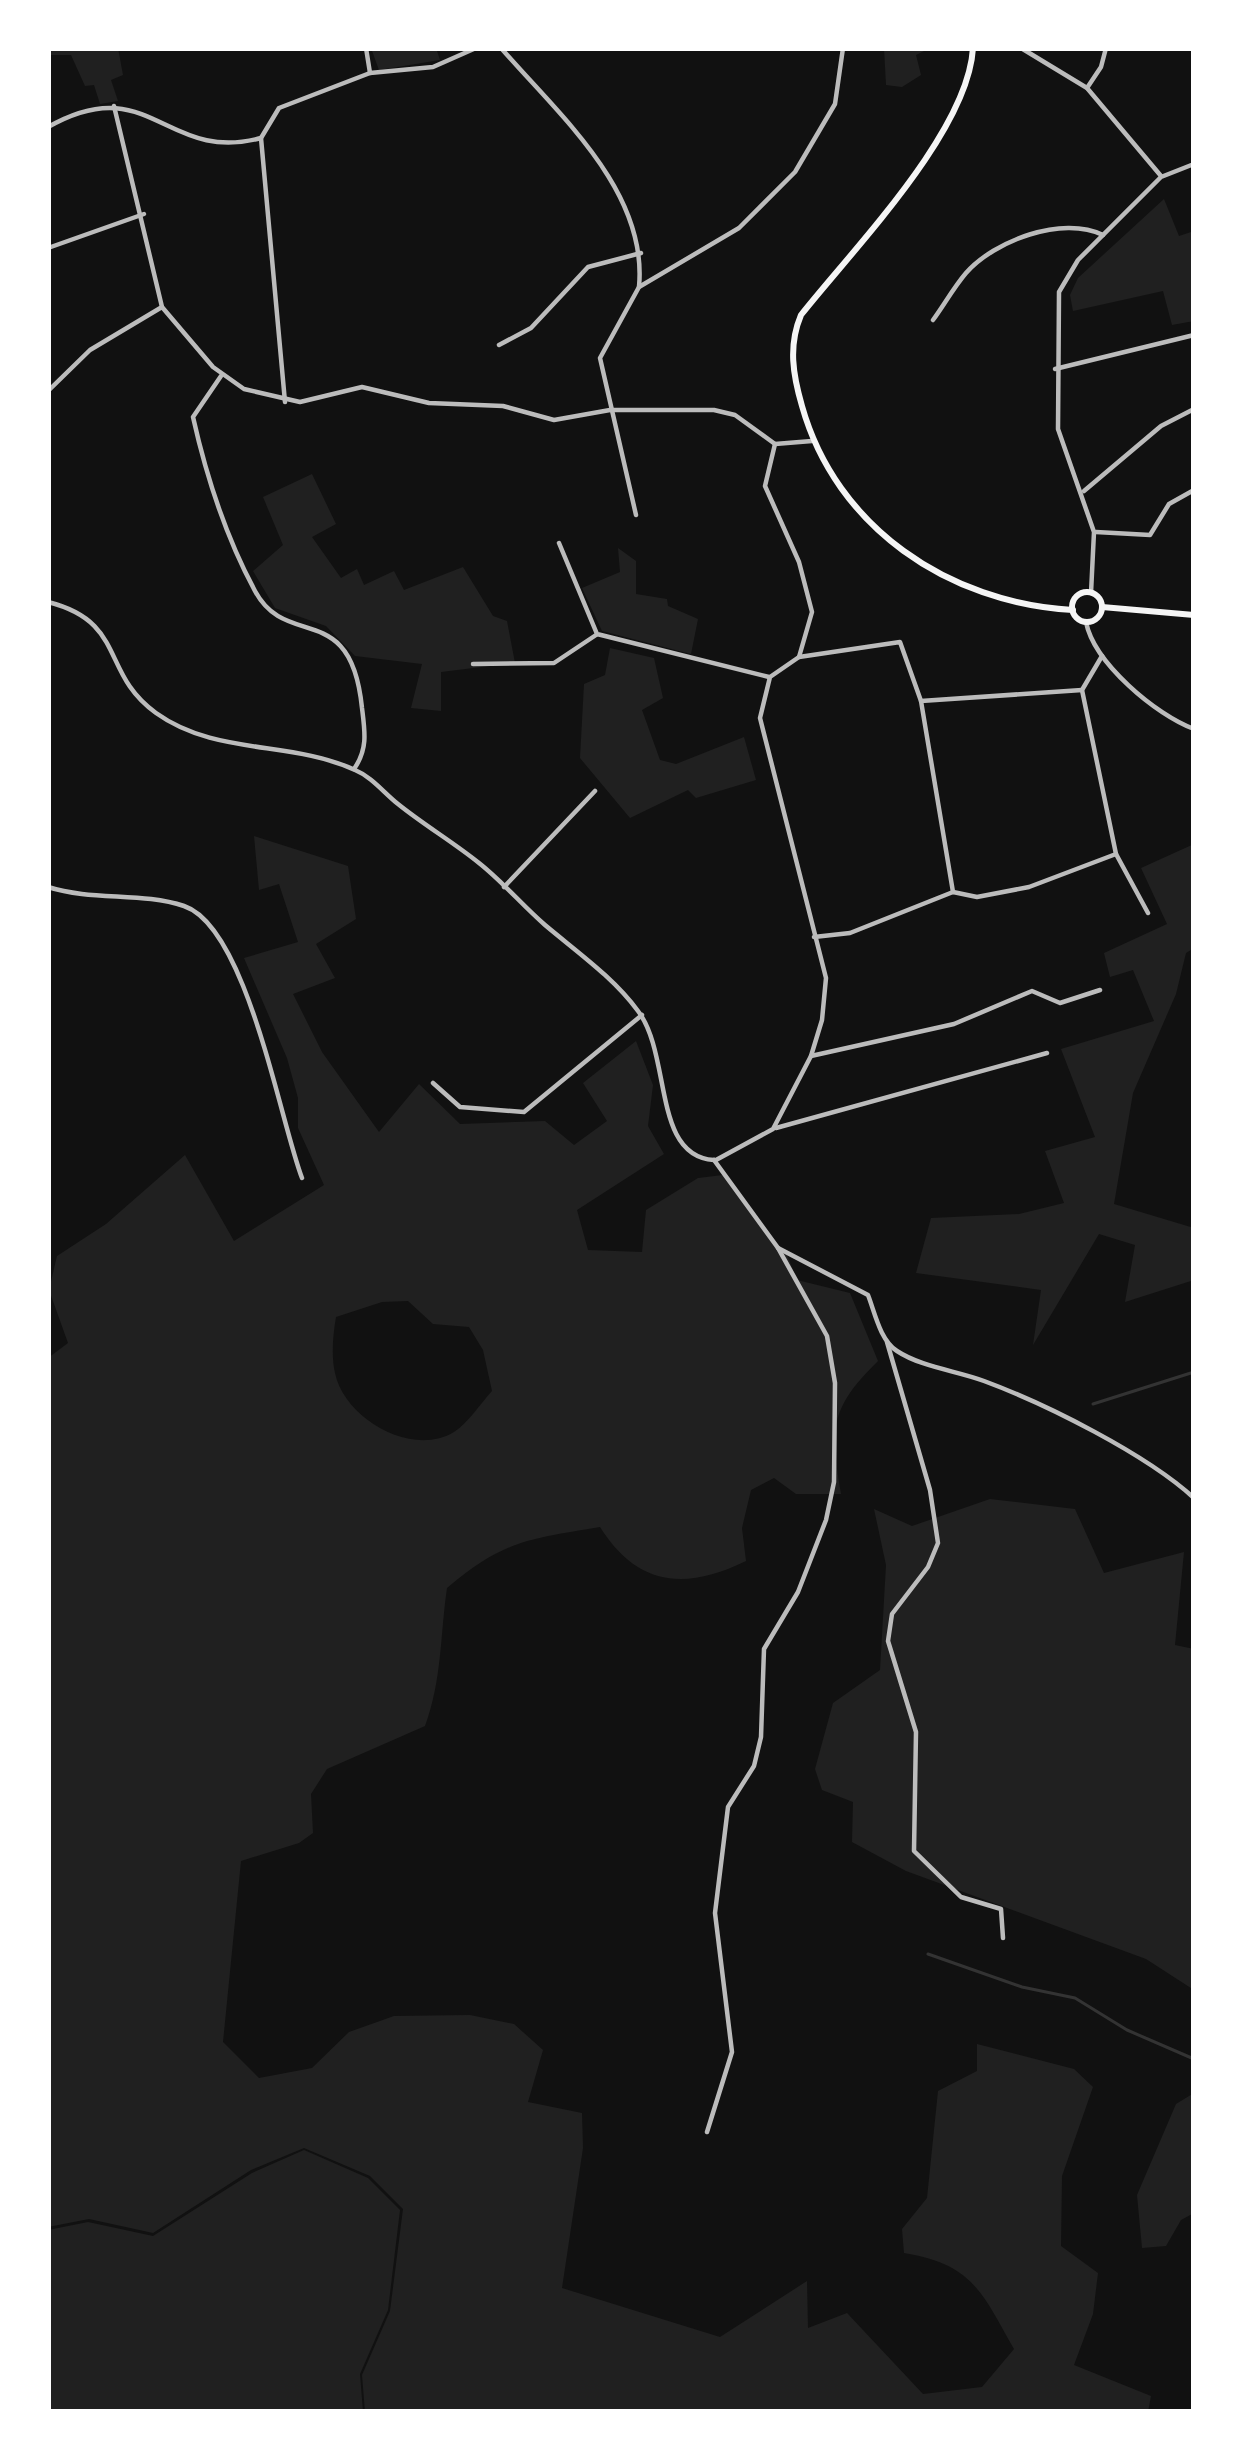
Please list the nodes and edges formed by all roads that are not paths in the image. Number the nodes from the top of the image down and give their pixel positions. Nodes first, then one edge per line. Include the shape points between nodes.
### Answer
1 (366, 48) edge
2 (476, 48) edge
3 (501, 48) edge
4 (843, 48) edge
5 (973, 48) edge
6 (1021, 48) edge
7 (1106, 48) edge
8 (370, 73) junction
9 (1087, 88) junction
10 (114, 106) junction
11 (48, 127) edge
12 (260, 138) junction
13 (1194, 164) edge
14 (1161, 177) junction
15 (144, 214) junction
16 (1102, 236) junction
17 (48, 248) edge
18 (642, 252) junction
19 (639, 287) junction
20 (162, 307) junction
21 (933, 320) dead end
22 (1194, 334) edge
23 (499, 344) dead end
24 (1055, 369) junction
25 (222, 375) junction
26 (48, 391) edge
27 (285, 402) junction
28 (1194, 409) edge
29 (610, 410) junction
30 (812, 441) junction
31 (775, 444) junction
32 (1194, 490) edge
33 (1084, 491) junction
34 (636, 515) dead end
35 (1094, 532) junction
36 (559, 543) dead end
37 (1090, 593) junction
38 (48, 602) edge
39 (1102, 607) junction
40 (1072, 610) junction
41 (1194, 615) edge
42 (1086, 622) junction
43 (597, 634) junction
44 (1102, 656) junction
45 (800, 657) junction
46 (473, 664) dead end
47 (770, 677) junction
48 (1082, 690) junction
49 (921, 701) junction
50 (1194, 729) edge
51 (354, 769) junction
52 (595, 791) dead end
53 (1116, 854) junction
54 (48, 887) edge
55 (503, 889) junction
56 (953, 892) junction
57 (1148, 913) dead end
58 (814, 937) junction
59 (1100, 990) dead end
60 (642, 1016) junction
61 (1048, 1053) dead end
62 (812, 1056) junction
63 (434, 1083) dead end
64 (773, 1130) junction
65 (715, 1160) junction
66 (302, 1178) dead end
67 (778, 1248) junction
68 (887, 1342) junction
69 (1194, 1498) edge
70 (1003, 1939) dead end
71 (707, 2132) dead end

1 - 8 street
2 - 8 street via 434,68
3 - 18 street via 594,149
4 - 19 street via 835,104 795,172 739,228
5 - 30 main road via 943,134 796,328 794,376
6 - 9 street
7 - 9 street
8 - 12 street via 279,108
9 - 14 street
10 - 11 street via 71,113
10 - 12 street via 154,114 208,145
10 - 15 street
12 - 27 street
13 - 14 street
14 - 16 street
15 - 17 street
15 - 20 street
16 - 21 street via 1062,227 995,248
16 - 24 street via 1058,292
18 - 19 street
18 - 23 street via 588,267 531,328
19 - 29 street via 600,358
20 - 25 street
20 - 26 street via 90,350
22 - 24 street
24 - 33 street via 1058,429
25 - 27 street
25 - 51 street via 193,418 202,457 270,613 338,640 358,670 366,752
27 - 29 street via 362,387 554,420
28 - 33 street via 1161,426
29 - 31 street via 714,410
29 - 34 street
30 - 31 street
30 - 40 main road via 859,513 902,552 993,596
31 - 45 street via 765,486 812,612
32 - 35 street via 1169,504 1150,535
33 - 35 street
35 - 37 street
36 - 43 street
37 - 39 main road
37 - 40 main road via 1077,596
38 - 51 street via 100,627 126,683 177,726 214,743
39 - 41 main road
39 - 42 main road
40 - 42 main road
42 - 44 street
43 - 46 street via 554,663
43 - 47 street
44 - 48 street
44 - 50 street
45 - 47 street
45 - 49 street via 900,642
47 - 58 street via 760,718
48 - 49 street
48 - 53 street
49 - 56 street
51 - 55 street
52 - 55 street
53 - 56 street via 1029,886 977,897
53 - 57 street
54 - 66 street via 180,904 208,923 265,1041
55 - 60 street
56 - 58 street via 850,933
58 - 62 street via 826,978
59 - 62 street via 1060,1003 1032,991 954,1024
60 - 63 street via 524,1112 460,1107
60 - 65 street via 673,1135 693,1156
61 - 64 street
62 - 64 street
64 - 65 street
65 - 67 street
67 - 68 street via 868,1295
67 - 71 street via 827,1336 836,1384 834,1482 798,1592 764,1649 758,1752 728,1807 716,1913 732,2052
68 - 69 street via 1080,1425
68 - 70 street via 938,1543 892,1614 887,1641 916,1732 914,1851 962,1898 1001,1909

